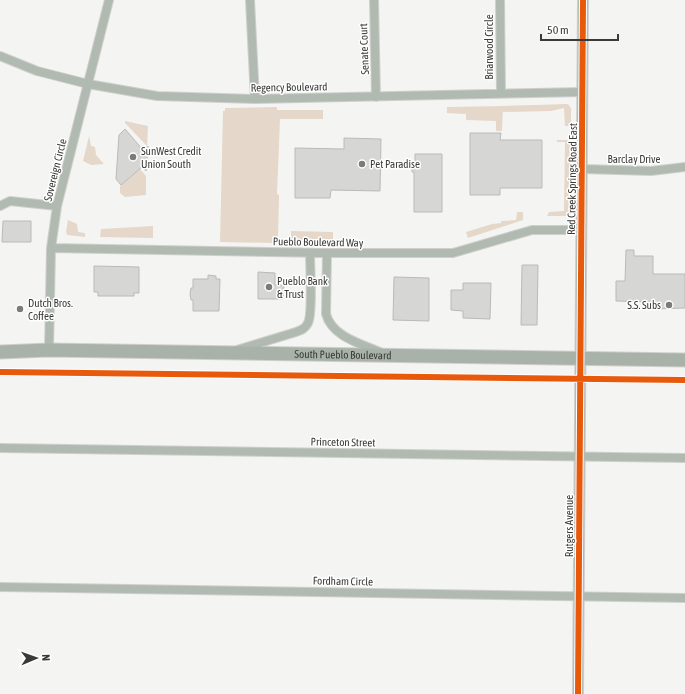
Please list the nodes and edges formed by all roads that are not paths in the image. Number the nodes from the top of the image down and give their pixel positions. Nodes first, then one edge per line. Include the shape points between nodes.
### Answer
1 (109, 0) edge
2 (250, 0) edge
3 (374, 0) edge
4 (500, 0) edge
5 (583, 0) edge
6 (0, 56) edge
7 (88, 84) junction
8 (583, 92) junction
9 (501, 93) junction
10 (376, 97) junction
11 (255, 99) junction
12 (685, 167) edge
13 (583, 169) junction
14 (0, 206) edge
15 (56, 206) junction
16 (582, 230) junction
17 (52, 248) junction
18 (310, 253) junction
19 (327, 253) junction
20 (49, 350) junction
21 (0, 352) edge
22 (227, 353) junction
23 (388, 356) junction
24 (580, 358) junction
25 (685, 360) edge
26 (0, 448) edge
27 (580, 457) junction
28 (685, 458) edge
29 (0, 587) edge
30 (579, 596) junction
31 (685, 598) edge
32 (578, 694) edge

1 - 7 street, Sovereign Circle
2 - 11 street
3 - 10 street, Senate Court
4 - 9 street, Briarwood Circle
5 - 8 street, Red Creek Springs Road East
6 - 7 street, Regency Boulevard via 37,71
7 - 11 street, Regency Boulevard via 146,96
7 - 15 street, Sovereign Circle
8 - 9 street, Regency Boulevard
8 - 13 street, Red Creek Springs Road East
9 - 10 street, Regency Boulevard
10 - 11 street, Regency Boulevard
12 - 13 street, Barclay Drive via 651,171
13 - 16 street, Red Creek Springs Road East
14 - 15 street via 10,201
15 - 17 street, Sovereign Circle
16 - 19 street, Pueblo Boulevard Way via 532,230 453,252
16 - 24 street, Red Creek Springs Road East
17 - 18 street, Pueblo Boulevard Way
17 - 20 street, Sovereign Circle
18 - 19 street, Pueblo Boulevard Way
18 - 22 street via 310,314 304,329
19 - 23 street via 326,314 332,327 348,338
20 - 21 main road, South Pueblo Boulevard
20 - 22 main road, South Pueblo Boulevard
22 - 23 main road, South Pueblo Boulevard
23 - 24 main road, South Pueblo Boulevard
24 - 25 main road, South Pueblo Boulevard
24 - 27 street, Rutgers Avenue
26 - 27 street, Princeton Street
27 - 28 street, Princeton Street
27 - 30 street, Rutgers Avenue
29 - 30 street, Fordham Circle
30 - 31 street, Fordham Circle
30 - 32 street, Rutgers Avenue

